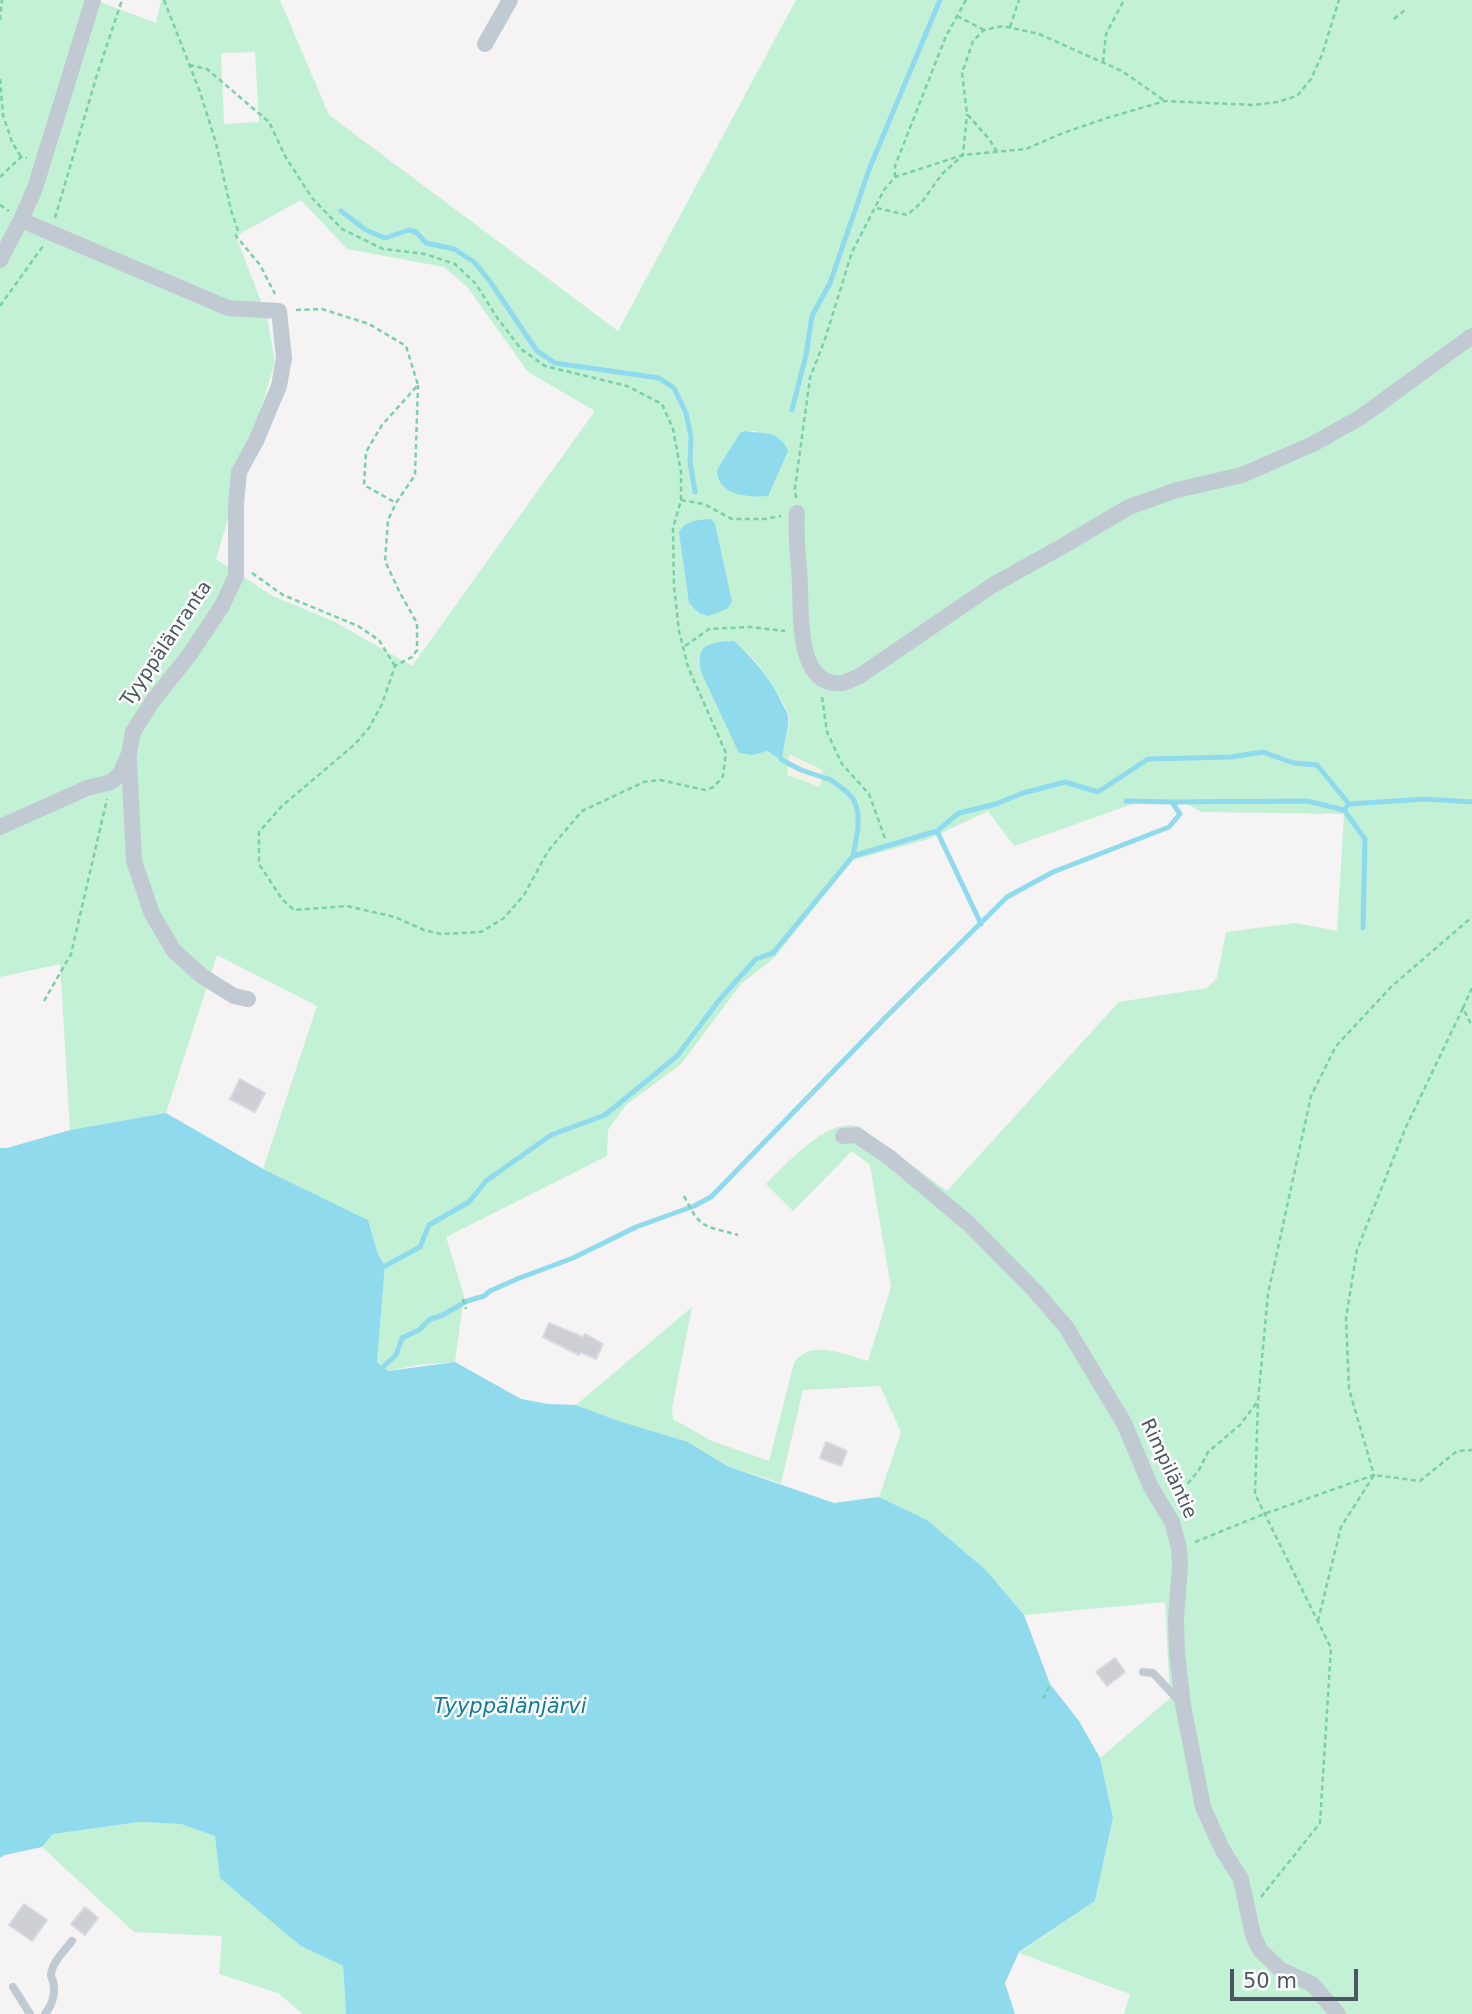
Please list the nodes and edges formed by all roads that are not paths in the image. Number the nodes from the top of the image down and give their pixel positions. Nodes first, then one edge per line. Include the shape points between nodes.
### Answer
1 (510, 0) edge
2 (92, 2) edge
3 (485, 44) dead end
4 (22, 220) junction
5 (0, 260) edge
6 (1472, 336) edge
7 (797, 513) road end
8 (129, 754) junction
9 (0, 827) edge
10 (248, 999) dead end
11 (843, 1136) dead end
12 (1143, 1672) dead end
13 (1183, 1705) junction
14 (72, 1941) dead end
15 (13, 1987) dead end
16 (30, 2014) edge
17 (45, 2014) edge
18 (1338, 2014) edge

1 - 3 street
2 - 4 street
4 - 5 street
4 - 8 street, Tyyppälänranta via 228,308 279,311 284,358 279,386 239,472 236,576 222,607 133,732
6 - 7 street via 1361,417 1313,444 1242,475 1129,507 993,584 861,675 838,683 820,676 802,642
8 - 9 street, Tyyppälänranta via 111,782
8 - 10 street via 134,861 152,914 174,951 202,976 234,996
11 - 13 street, Rimpiläntie via 856,1135 889,1157 968,1223 1036,1292 1066,1327 1124,1423 1151,1487 1172,1522 1179,1548 1176,1619
12 - 13 lane via 1153,1673
13 - 18 street, Rimpiläntie via 1203,1807 1241,1879 1260,1950 1281,1970 1312,1984
14 - 17 lane via 52,1968 54,1998
15 - 16 lane

